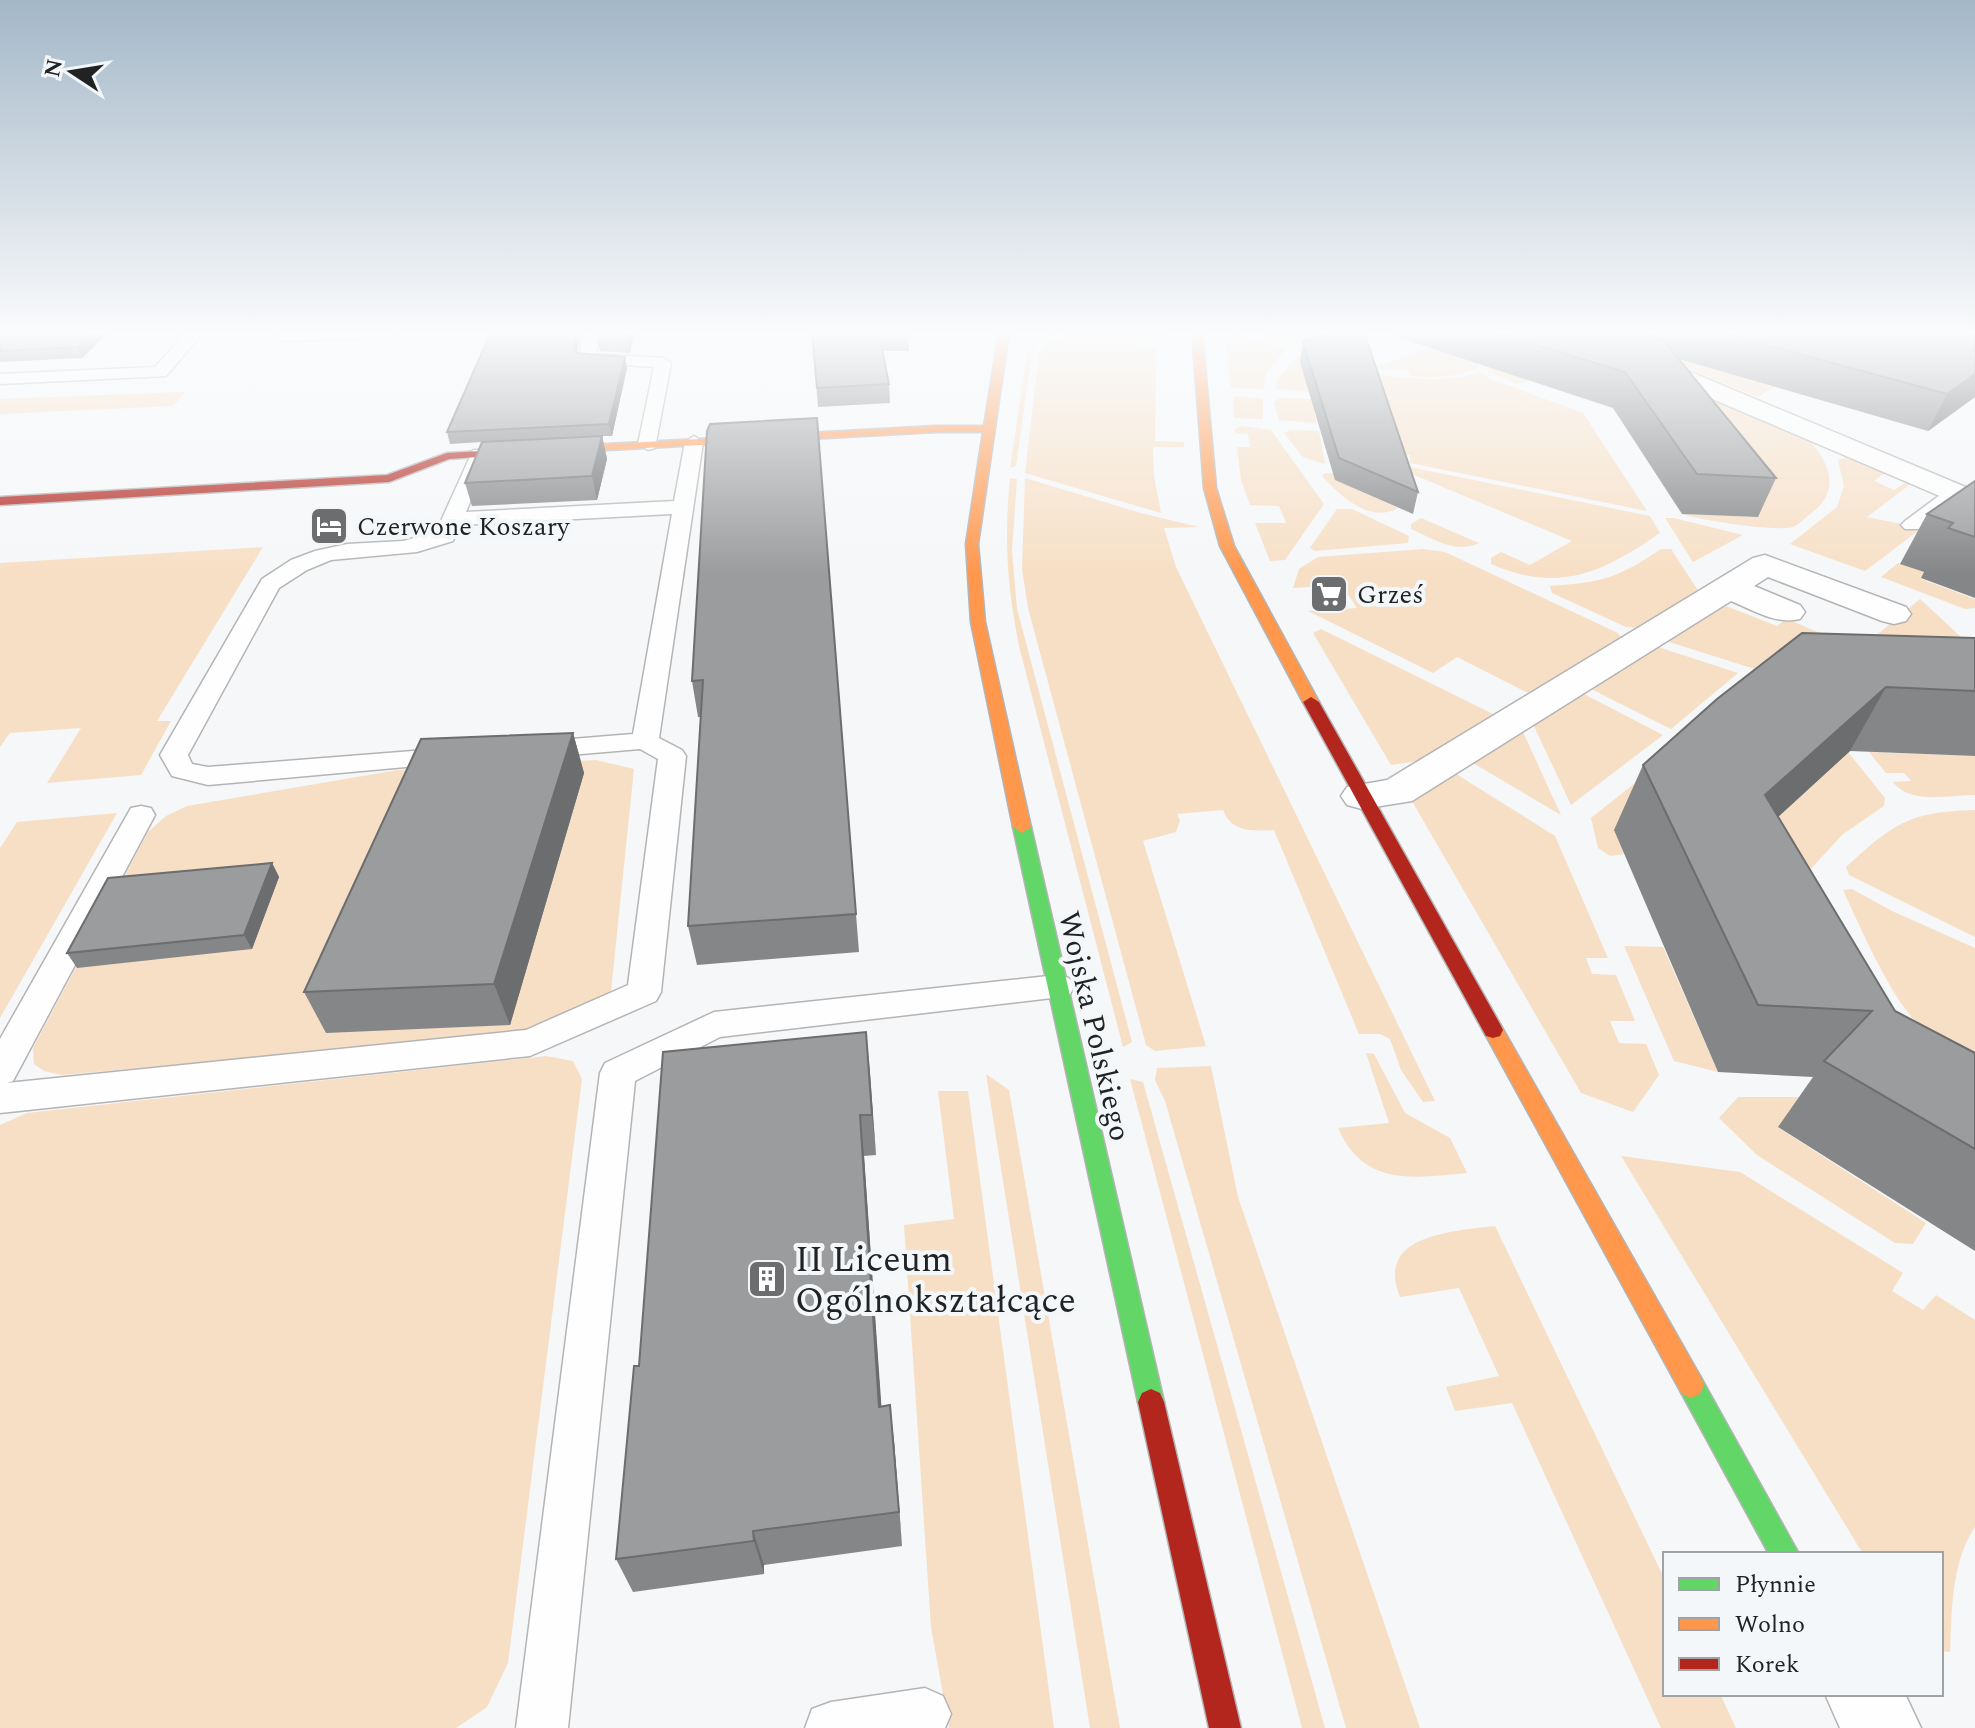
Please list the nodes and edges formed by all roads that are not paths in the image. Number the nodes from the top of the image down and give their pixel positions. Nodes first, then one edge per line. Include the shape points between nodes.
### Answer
1 (654, 413) edge
2 (990, 413) edge
3 (1203, 413) edge
4 (1766, 413) edge
5 (987, 429) junction
6 (694, 442) junction
7 (648, 444) junction
8 (480, 454) junction
9 (1965, 497) edge
10 (0, 501) edge
11 (684, 507) junction
12 (452, 519) junction
13 (1912, 525) dead end
14 (1729, 588) junction
15 (1788, 612) dead end
16 (1894, 614) dead end
17 (645, 741) junction
18 (505, 752) edge
19 (473, 754) edge
20 (1362, 796) junction
21 (141, 815) dead end
22 (1057, 987) junction
23 (0, 1071) edge
24 (0, 1098) edge
25 (1784, 1552) edge
26 (1864, 1696) edge
27 (925, 1714) dead end
28 (542, 1728) edge
29 (831, 1728) edge
30 (1225, 1728) edge
31 (1882, 1728) edge

1 - 7 lane
2 - 5 street, Wojska Polskiego
3 - 20 street via 1217,520
4 - 9 street
5 - 6 street
5 - 22 street, Wojska Polskiego via 974,520 973,585
6 - 7 street
6 - 11 lane
7 - 8 street
8 - 10 street via 447,456 389,478
8 - 12 lane
9 - 13 lane
11 - 12 lane
11 - 17 lane
12 - 19 lane via 445,536 422,547 331,553 295,566 270,584 174,755 182,770 208,776
14 - 15 street
14 - 16 street via 1777,559
14 - 20 street via 1397,792
17 - 18 lane
17 - 24 lane via 672,756 644,992 530,1043
20 - 25 street
21 - 23 lane
22 - 28 lane via 714,1025 618,1073
22 - 30 street, Wojska Polskiego
26 - 31 street
27 - 29 lane

